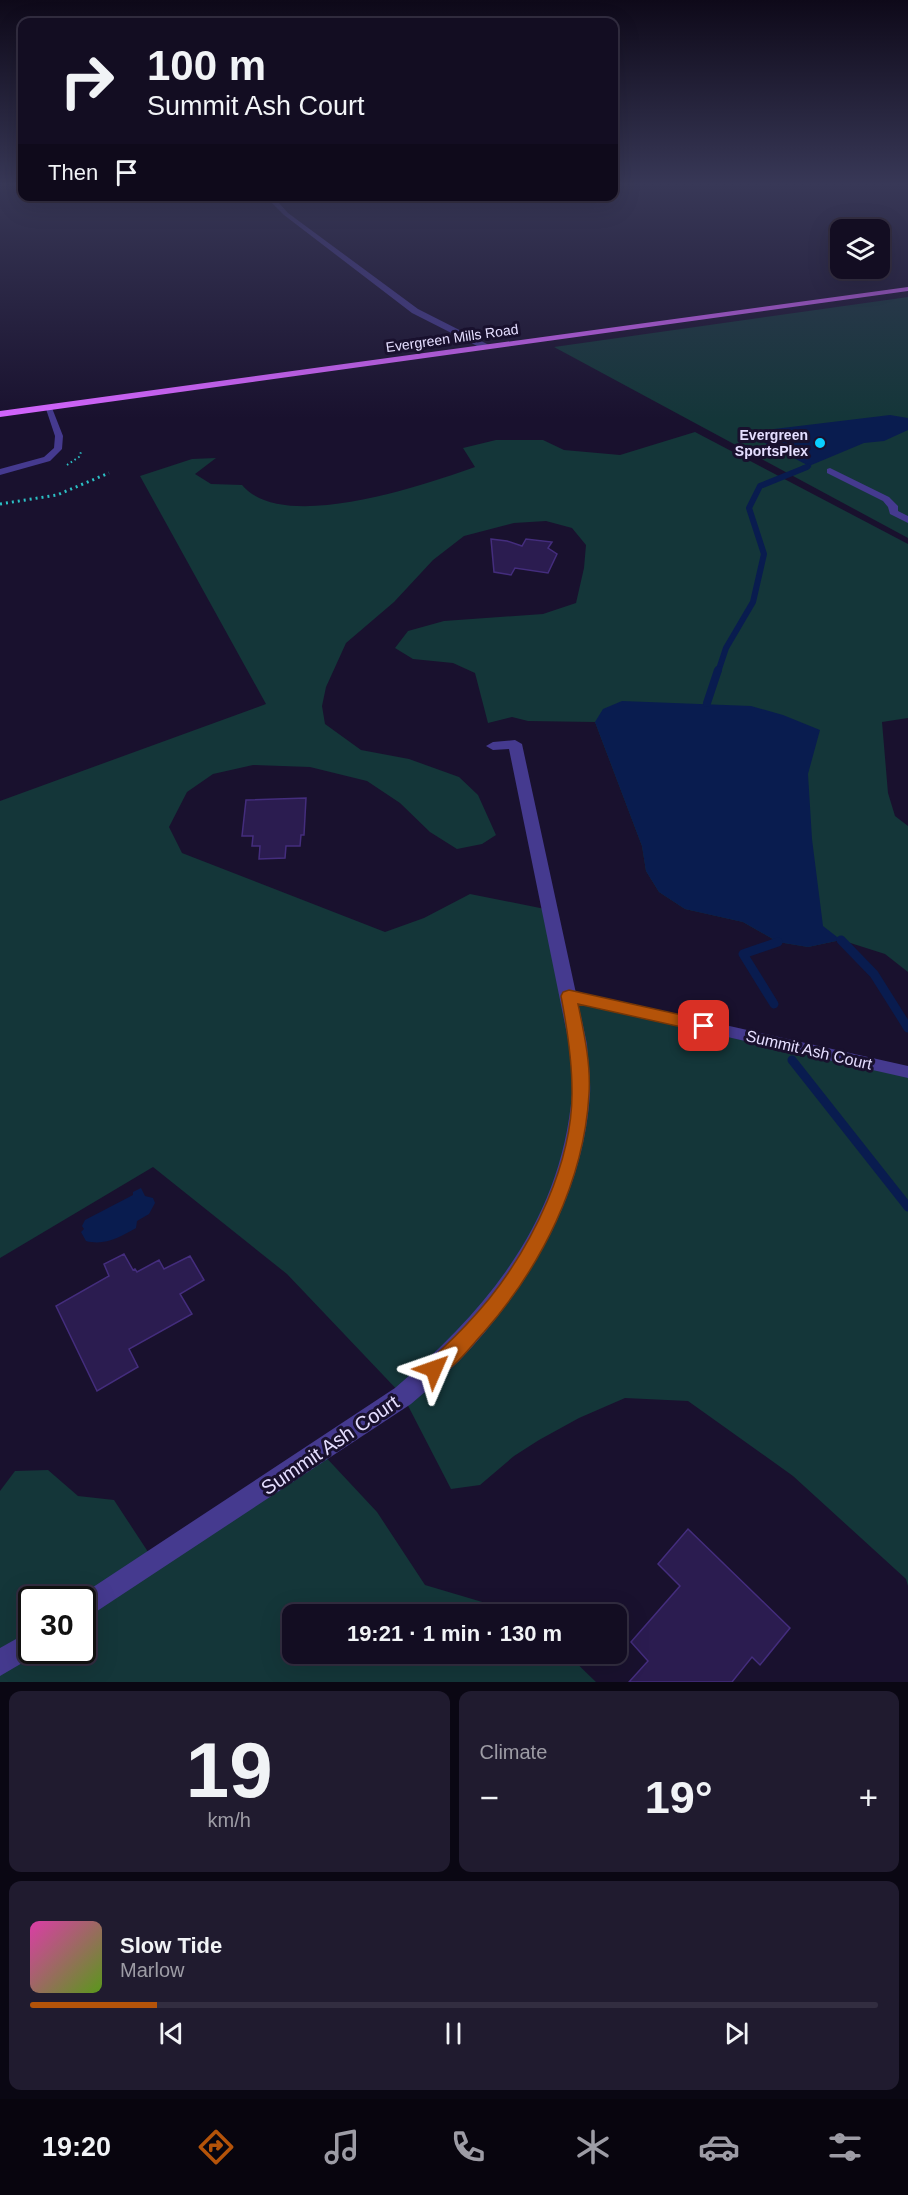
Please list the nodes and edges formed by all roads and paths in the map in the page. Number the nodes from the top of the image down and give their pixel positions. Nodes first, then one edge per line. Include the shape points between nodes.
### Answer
1 (348, 261) edge
2 (908, 289) edge
3 (486, 347) junction
4 (48, 408) junction
5 (0, 414) edge
6 (830, 471) dead end
7 (0, 472) edge
8 (109, 473) dead end
9 (0, 504) edge
10 (908, 520) edge
11 (493, 746) dead end
12 (569, 996) junction
13 (908, 1072) edge
14 (96, 1600) edge
15 (18, 1651) edge
16 (0, 1663) edge

1 - 3 street via 395,298 444,328
2 - 3 main road, Evergreen Mills Road
3 - 4 main road, Evergreen Mills Road
4 - 5 main road, Evergreen Mills Road
4 - 7 lane via 60,436 58,449 47,459
6 - 10 lane via 886,499 893,512
8 - 9 path via 57,495
11 - 12 street, Summit Ash Court via 515,744
12 - 13 lane, Summit Ash Court
12 - 14 street, Summit Ash Court via 578,1044 581,1093 574,1145 558,1196 537,1242 496,1305 450,1355 403,1396
15 - 16 street

